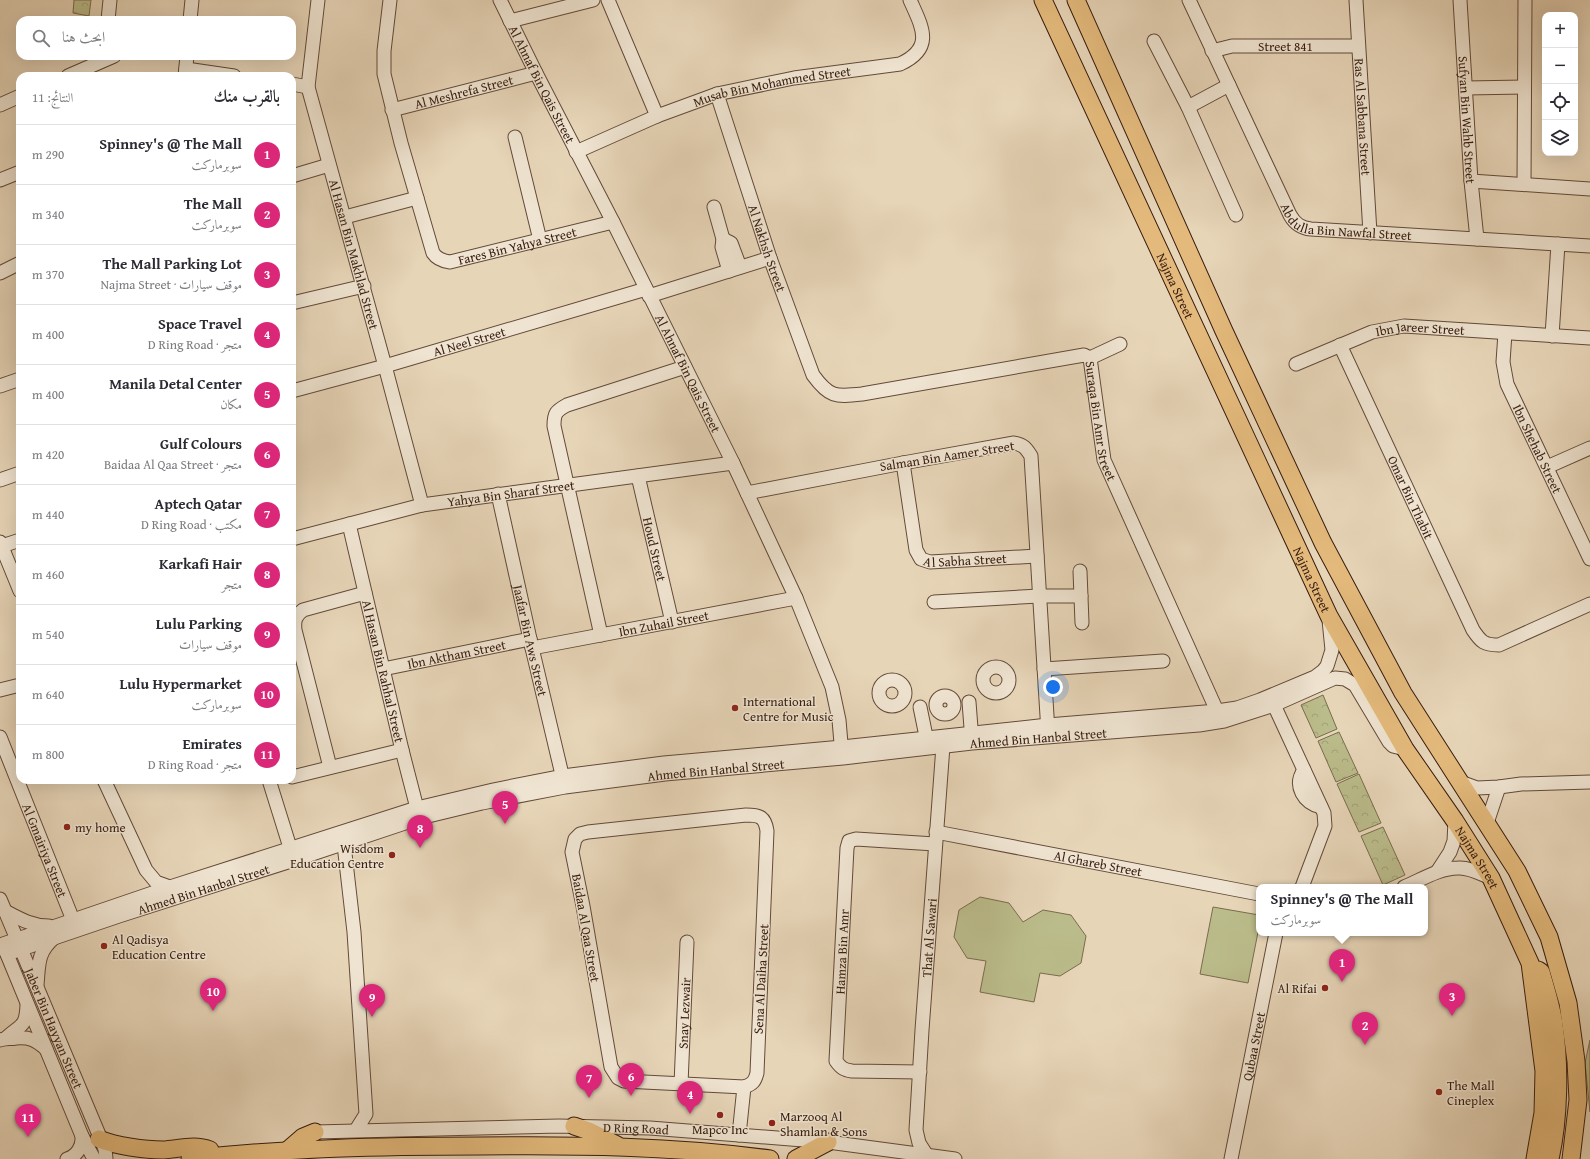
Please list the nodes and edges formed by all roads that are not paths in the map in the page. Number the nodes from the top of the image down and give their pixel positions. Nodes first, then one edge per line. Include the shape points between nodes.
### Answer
1 (110, 0) edge
2 (192, 0) edge
3 (318, 0) edge
4 (390, 0) edge
5 (500, 0) edge
6 (593, 0) edge
7 (608, 0) edge
8 (910, 0) edge
9 (1043, 0) edge
10 (1069, 0) edge
11 (1076, 0) edge
12 (1189, 0) edge
13 (1356, 0) edge
14 (1460, 0) edge
15 (1524, 0) edge
16 (108, 16) edge
17 (190, 16) edge
18 (1085, 20) junction
19 (510, 21) junction
20 (1154, 41) dead end
21 (1358, 46) junction
22 (1212, 51) junction
23 (102, 60) edge
24 (186, 67) edge
25 (76, 72) edge
26 (213, 72) edge
27 (536, 73) junction
28 (296, 85) edge
29 (1229, 86) junction
30 (308, 87) junction
31 (1524, 87) junction
32 (1466, 88) junction
33 (717, 94) junction
34 (16, 98) edge
35 (0, 105) edge
36 (1188, 107) junction
37 (392, 110) junction
38 (657, 116) junction
39 (515, 137) dead end
40 (576, 152) junction
41 (329, 165) junction
42 (16, 174) edge
43 (296, 175) edge
44 (0, 180) edge
45 (1472, 181) junction
46 (1524, 184) junction
47 (1590, 188) edge
48 (418, 198) junction
49 (714, 207) dead end
50 (1236, 215) dead end
51 (344, 217) junction
52 (613, 222) junction
53 (1370, 233) junction
54 (1477, 239) junction
55 (540, 240) junction
56 (1558, 244) junction
57 (1590, 246) edge
58 (770, 258) junction
59 (16, 265) edge
60 (735, 269) junction
61 (0, 272) edge
62 (364, 286) junction
63 (648, 293) junction
64 (296, 302) edge
65 (1505, 333) junction
66 (1552, 336) junction
67 (1590, 338) edge
68 (1120, 344) dead end
69 (1340, 345) junction
70 (1090, 358) junction
71 (1296, 364) dead end
72 (385, 366) junction
73 (685, 367) junction
74 (16, 380) edge
75 (0, 386) edge
76 (296, 390) edge
77 (831, 394) joint
78 (1590, 448) edge
79 (733, 463) junction
80 (903, 463) junction
81 (1547, 467) junction
82 (16, 474) edge
83 (638, 476) junction
84 (0, 480) edge
85 (568, 486) junction
86 (748, 493) junction
87 (498, 494) junction
88 (422, 505) junction
89 (349, 524) junction
90 (296, 538) edge
91 (16, 541) edge
92 (1, 544) edge
93 (1037, 556) junction
94 (1590, 560) edge
95 (1080, 571) dead end
96 (16, 581) edge
97 (365, 593) junction
98 (1039, 596) junction
99 (1081, 596) junction
100 (796, 598) junction
101 (934, 602) dead end
102 (1590, 604) edge
103 (1329, 616) junction
104 (296, 617) edge
105 (672, 622) junction
106 (1082, 623) dead end
107 (296, 634) edge
108 (601, 635) junction
109 (531, 643) junction
110 (1163, 661) dead end
111 (1044, 668) junction
112 (383, 669) junction
113 (16, 685) edge
114 (0, 690) edge
115 (987, 690) dead end
116 (903, 701) dead end
117 (969, 702) junction
118 (1274, 705) junction
119 (920, 707) junction
120 (1220, 716) junction
121 (1048, 730) junction
122 (0, 737) edge
123 (972, 738) junction
124 (927, 742) junction
125 (943, 746) junction
126 (1405, 749) junction
127 (402, 750) junction
128 (842, 752) junction
129 (330, 767) junction
130 (296, 776) edge
131 (16, 777) edge
132 (564, 781) junction
133 (1458, 781) junction
134 (1590, 782) edge
135 (19, 784) edge
136 (109, 784) edge
137 (273, 784) edge
138 (1499, 787) junction
139 (419, 813) junction
140 (762, 818) joint
141 (1455, 821) junction
142 (1486, 823) junction
143 (343, 837) junction
144 (936, 838) junction
145 (292, 854) junction
146 (259, 865) junction
147 (146, 870) junction
148 (1437, 872) junction
149 (1491, 878) junction
150 (1303, 884) edge
151 (1411, 884) edge
152 (170, 887) junction
153 (1256, 893) edge
154 (0, 899) edge
155 (134, 899) junction
156 (5, 911) junction
157 (73, 920) junction
158 (54, 932) junction
159 (1275, 936) edge
160 (687, 942) dead end
161 (19, 944) junction
162 (3, 945) edge
163 (1530, 963) junction
164 (37, 989) junction
165 (27, 1003) junction
166 (3, 1039) edge
167 (47, 1050) junction
168 (920, 1072) junction
169 (681, 1084) junction
170 (744, 1086) junction
171 (366, 1114) junction
172 (574, 1126) junction
173 (356, 1130) junction
174 (388, 1130) junction
175 (916, 1130) junction
176 (315, 1132) joint
177 (739, 1135) junction
178 (82, 1136) junction
179 (99, 1138) junction
180 (828, 1142) junction
181 (400, 1146) junction
182 (618, 1146) junction
183 (288, 1150) junction
184 (902, 1151) junction
185 (926, 1154) junction
186 (220, 1156) junction
187 (67, 1159) edge
188 (94, 1159) edge
189 (106, 1159) edge
190 (190, 1159) edge
191 (346, 1159) edge
192 (770, 1159) edge
193 (796, 1159) edge
194 (955, 1159) edge
195 (1231, 1159) edge
196 (1535, 1159) edge
197 (1550, 1159) edge
198 (1572, 1159) edge

1 - 16 street
2 - 17 street
3 - 30 street, Al Hasan Bin Makhlad Street
4 - 37 street, Fares Bin Yahya Street via 383,64
5 - 19 street, Al Ahnaf Bin Qais Street
6 - 19 street
7 - 38 street
8 - 33 street, Musab Bin Mohammed Street via 922,28 923,37 921,47 909,60 900,64 794,78
9 - 103 main road, Najma Street
10 - 18 main road via 1075,12
11 - 18 main road, Najma Street
12 - 22 street, Abdulla Bin Nawfal Street
13 - 21 street, Ras Al Sabbana Street
14 - 32 street, Sufyan Bin Wahb Street
15 - 31 street
18 - 133 main road, Najma Street via 1322,543 1403,693
19 - 27 street, Al Ahnaf Bin Qais Street
20 - 36 street
21 - 22 street, Street 841 via 1232,46
21 - 53 street, Ras Al Sabbana Street
22 - 29 street, Abdulla Bin Nawfal Street
23 - 25 street
24 - 26 street
27 - 37 street, Al Meshrefa Street
27 - 40 street, Al Ahnaf Bin Qais Street
28 - 30 street
29 - 36 street
29 - 53 street, Abdulla Bin Nawfal Street via 1293,221 1305,229
30 - 41 street, Al Hasan Bin Makhlad Street
31 - 32 street
31 - 46 street
32 - 45 street, Sufyan Bin Wahb Street
33 - 38 street, Musab Bin Mohammed Street
33 - 58 street, Al Nakhsh Street
34 - 35 street
36 - 50 street
37 - 48 street, Fares Bin Yahya Street
38 - 40 street, Musab Bin Mohammed Street
39 - 55 street
40 - 52 street, Al Ahnaf Bin Qais Street
41 - 43 street
41 - 51 street, Al Hasan Bin Makhlad Street
42 - 44 street
45 - 46 street
45 - 54 street, Sufyan Bin Wahb Street
46 - 47 street
48 - 51 street
48 - 55 street, Fares Bin Yahya Street via 433,253 445,262
49 - 60 street via 723,239 731,243
51 - 62 street, Al Hasan Bin Makhlad Street
52 - 55 street, Fares Bin Yahya Street
52 - 63 street, Al Ahnaf Bin Qais Street
53 - 54 street, Abdulla Bin Nawfal Street
54 - 56 street, Abdulla Bin Nawfal Street
56 - 57 street, Abdulla Bin Nawfal Street
56 - 66 street
58 - 60 street, Al Neel Street
58 - 77 street, Al Nakhsh Street via 813,375
59 - 61 street
60 - 63 street, Al Neel Street
62 - 64 street
62 - 72 street, Al Hasan Bin Makhlad Street
63 - 72 street, Al Neel Street
63 - 73 street, Al Ahnaf Bin Qais Street
65 - 66 street, Ibn Jareer Street
65 - 69 street, Ibn Jareer Street via 1404,326 1372,332
65 - 81 street, Ibn Shehab Street via 1503,362 1507,384
66 - 67 street, Ibn Jareer Street
68 - 70 street
69 - 71 street, Ibn Jareer Street
69 - 102 street via 1479,639 1488,645 1499,645
70 - 77 street, Suraqa Bin Amr Street via 1084,355 862,394
70 - 120 street, Suraqa Bin Amr Street via 1104,460
72 - 76 street, Al Neel Street
72 - 88 street, Al Hasan Bin Makhlad Street
73 - 79 street, Al Ahnaf Bin Qais Street
73 - 85 street via 567,405 559,410 554,416 554,426
74 - 75 street
78 - 81 street
79 - 83 street, Yahya Bin Sharaf Street
79 - 86 street, Al Ahnaf Bin Qais Street
80 - 86 street, Salman Bin Aamer Street
80 - 93 street, Al Sabha Street via 916,550 921,559 930,562
80 - 93 street, Salman Bin Aamer Street via 1014,443 1021,444 1031,456
81 - 94 street, Ibn Shehab Street
82 - 84 street
83 - 85 street, Yahya Bin Sharaf Street
83 - 105 street, Houd Street
85 - 87 street, Yahya Bin Sharaf Street
85 - 108 street
86 - 100 street, Al Ahnaf Bin Qais Street
87 - 88 street, Yahya Bin Sharaf Street
87 - 109 street, Jaafar Bin Aws Street
88 - 89 street, Yahya Bin Sharaf Street
89 - 90 street, Yahya Bin Sharaf Street
89 - 97 street, Al Hasan Bin Rahhal Street
91 - 92 street
92 - 96 street
93 - 98 street, Salman Bin Aamer Street
95 - 99 street
97 - 104 street via 304,610
97 - 112 street, Al Hasan Bin Rahhal Street
98 - 99 street
98 - 101 street
98 - 111 street, Salman Bin Aamer Street
99 - 106 street
100 - 105 street, Ibn Zuhail Street
100 - 128 street, Al Ahnaf Bin Qais Street via 832,687
103 - 120 street, Ahmed Bin Hanbal Street via 1332,650 1323,671 1315,677
103 - 126 main road, Najma Street
105 - 108 street, Ibn Zuhail Street
107 - 129 street
108 - 109 street, Ibn Zuhail Street
109 - 112 street, Ibn Aktham Street
109 - 132 street, Jaafar Bin Aws Street
110 - 111 street
111 - 121 street, Salman Bin Aamer Street
112 - 127 street, Al Hasan Bin Rahhal Street
113 - 114 street
115 - 117 street
116 - 119 street
117 - 119 street via 954,704 951,698 945,696 939,699 936,705
117 - 123 street
118 - 120 street, Ahmed Bin Hanbal Street
118 - 126 street, Ahmed Bin Hanbal Street via 1335,678 1342,678 1355,685 1389,742 1393,746
118 - 150 street via 1326,819
119 - 124 street
120 - 121 street, Ahmed Bin Hanbal Street via 1199,725
121 - 123 street, Ahmed Bin Hanbal Street
122 - 131 street, Al Gmairiya Street
123 - 124 street, Ahmed Bin Hanbal Street
123 - 125 street, Ahmed Bin Hanbal Street
124 - 125 street, Ahmed Bin Hanbal Street
124 - 128 street, Ahmed Bin Hanbal Street
125 - 144 street, That Al Sawari
126 - 141 main road, Najma Street
127 - 129 street
127 - 139 street, Al Hasan Bin Rahhal Street
128 - 132 street, Ahmed Bin Hanbal Street via 664,763
129 - 130 street
132 - 139 street, Ahmed Bin Hanbal Street via 482,803
133 - 138 street via 1477,788
133 - 142 main road, Najma Street
134 - 138 street
135 - 157 street, Al Gmairiya Street
136 - 147 street
137 - 145 street
138 - 142 street
139 - 143 street, Ahmed Bin Hanbal Street
140 - 169 street, Baidaa Al Qaa Street via 746,815 588,832 580,834 572,845 614,1074 624,1081
140 - 170 street, Sena Al Daiha Street via 768,831 757,1073 755,1081
141 - 148 street via 1454,841
141 - 149 main road, Najma Street
142 - 198 main road, Najma Street via 1516,870 1549,937 1568,1003 1576,1061 1578,1100
143 - 145 street, Ahmed Bin Hanbal Street
143 - 171 street via 354,932
144 - 153 street, Al Ghareb Street
144 - 168 street, That Al Sawari
144 - 168 street, Hamza Bin Amr via 856,838 850,841 847,848 836,1061 840,1067 852,1071
145 - 146 street, Ahmed Bin Hanbal Street
146 - 152 street, Ahmed Bin Hanbal Street
146 - 158 street, Ahmed Bin Hanbal Street
147 - 152 street via 156,882
147 - 155 street via 143,886
148 - 149 street via 1458,867
148 - 151 street
149 - 163 main road, Najma Street
152 - 155 street, Ahmed Bin Hanbal Street
154 - 156 street, Jaber Bin Hayyan Street
155 - 157 street, Ahmed Bin Hanbal Street
156 - 158 street via 23,921
156 - 161 street, Jaber Bin Hayyan Street
157 - 158 street, Ahmed Bin Hanbal Street
158 - 161 street, Ahmed Bin Hanbal Street
158 - 164 street via 41,954
159 - 195 street, Qubaa Street
160 - 169 street, Snay Lezwair
161 - 162 street, Ahmed Bin Hanbal Street
161 - 164 street, Jaber Bin Hayyan Street
162 - 165 street, Jaber Bin Hayyan Street
163 - 196 main road, Najma Street via 1544,1071 1543,1113
163 - 197 main road via 1541,972 1554,1024 1558,1070
164 - 179 street, Jaber Bin Hayyan Street
165 - 166 street via 22,1025
165 - 167 street, Jaber Bin Hayyan Street
166 - 167 street via 32,1039
167 - 178 street, Jaber Bin Hayyan Street
168 - 175 street, That Al Sawari
169 - 170 street, Baidaa Al Qaa Street
170 - 177 street
171 - 173 street
171 - 174 street via 375,1124
172 - 174 street, D Ring Road
172 - 177 street, D Ring Road via 650,1128
172 - 182 main road
173 - 174 street, D Ring Road
173 - 176 street, D Ring Road
175 - 184 street, That Al Sawari via 911,1142
175 - 185 street, That Al Sawari via 919,1143
176 - 183 main road
177 - 180 street, D Ring Road
178 - 187 street via 81,1147 76,1154
178 - 188 street, Jaber Bin Hayyan Street
179 - 186 main road via 113,1143 152,1149 206,1148
179 - 189 street, Jaber Bin Hayyan Street via 105,1149
180 - 184 street, D Ring Road
180 - 193 main road
181 - 182 main road, D Ring Road
181 - 183 main road, D Ring Road
181 - 191 main road via 377,1156
182 - 192 main road, D Ring Road via 700,1150
183 - 186 main road, D Ring Road
184 - 185 street, D Ring Road
185 - 194 street, D Ring Road
186 - 190 main road, D Ring Road

